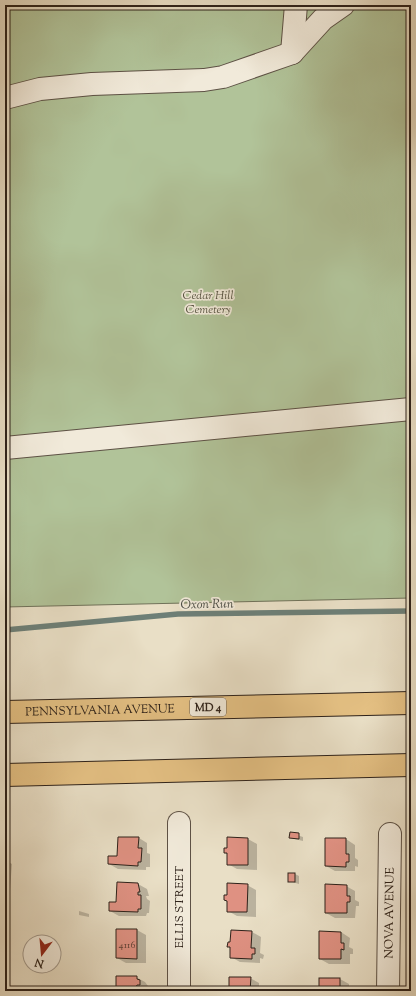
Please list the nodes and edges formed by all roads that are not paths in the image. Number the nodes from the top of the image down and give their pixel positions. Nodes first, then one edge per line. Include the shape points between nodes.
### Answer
1 (296, 5) edge
2 (343, 5) edge
3 (292, 53) junction
4 (5, 98) edge
5 (411, 409) edge
6 (5, 448) edge
7 (411, 703) edge
8 (5, 712) edge
9 (411, 765) edge
10 (5, 775) edge
11 (179, 823) dead end
12 (390, 834) dead end
13 (179, 991) edge
14 (388, 991) edge

1 - 3 street
2 - 3 street via 323,19
3 - 4 street via 223,77 204,80 92,84 40,89
5 - 6 street
7 - 8 highway, PENNSYLVANIA AVENUE / MD 4
9 - 10 highway
11 - 13 street, ELLIS STREET
12 - 14 street, NOVA AVENUE

